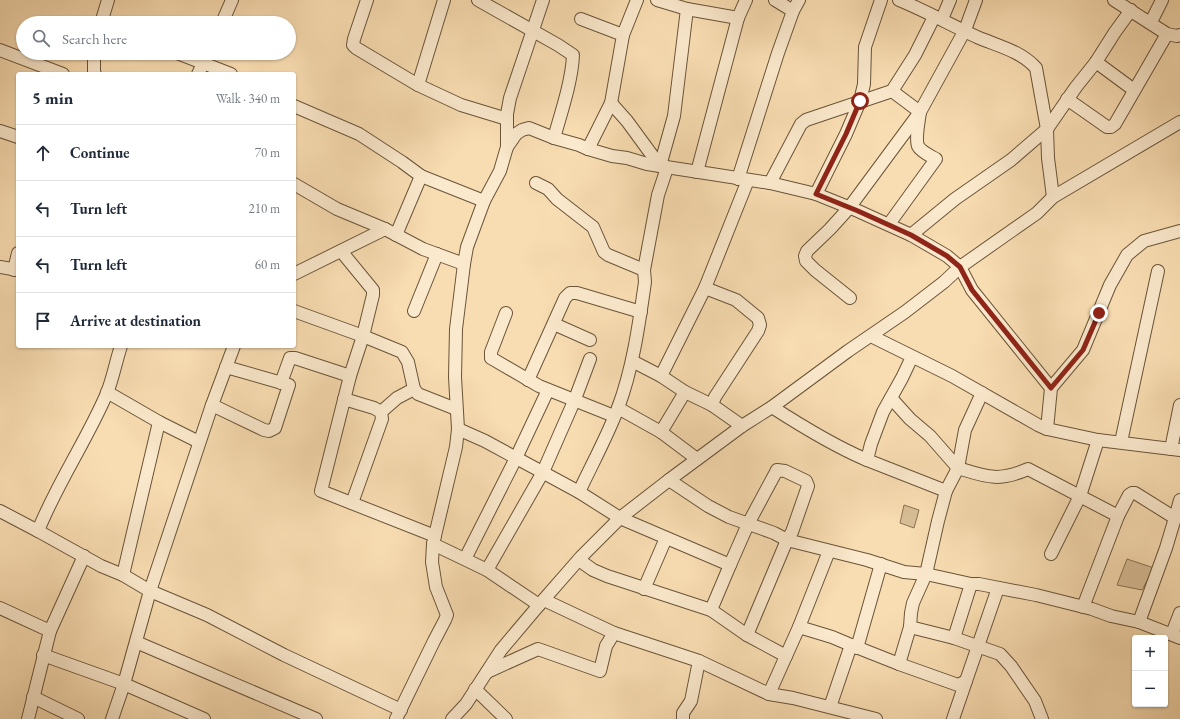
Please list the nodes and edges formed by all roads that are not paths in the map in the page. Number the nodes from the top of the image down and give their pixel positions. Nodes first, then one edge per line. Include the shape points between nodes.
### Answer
1 (108, 0) edge
2 (232, 0) edge
3 (367, 0) edge
4 (444, 0) edge
5 (478, 0) edge
6 (543, 0) edge
7 (637, 0) edge
8 (658, 0) edge
9 (746, 0) edge
10 (775, 0) edge
11 (882, 0) edge
12 (950, 0) edge
13 (976, 0) edge
14 (1162, 0) edge
15 (903, 1) edge
16 (1117, 1) edge
17 (492, 4) edge
18 (796, 5) edge
19 (687, 9) junction
20 (1131, 10) junction
21 (105, 16) edge
22 (225, 16) edge
23 (738, 18) junction
24 (938, 18) junction
25 (581, 19) dead end
26 (1151, 22) junction
27 (965, 30) junction
28 (532, 31) junction
29 (1167, 34) junction
30 (623, 35) junction
31 (1180, 35) edge
32 (0, 50) edge
33 (16, 56) edge
34 (26, 60) edge
35 (94, 60) edge
36 (1096, 62) junction
37 (203, 63) edge
38 (58, 72) edge
39 (94, 72) edge
40 (226, 72) edge
41 (418, 86) junction
42 (1134, 90) junction
43 (892, 91) junction
44 (1067, 100) junction
45 (860, 101) junction
46 (611, 103) junction
47 (296, 108) edge
48 (920, 112) junction
49 (507, 119) junction
50 (1180, 122) edge
51 (1047, 129) junction
52 (0, 131) edge
53 (16, 135) edge
54 (554, 138) junction
55 (507, 147) junction
56 (588, 149) junction
57 (664, 167) junction
58 (696, 172) junction
59 (421, 176) junction
60 (743, 180) junction
61 (536, 183) dead end
62 (770, 183) junction
63 (296, 185) edge
64 (816, 194) junction
65 (1053, 197) junction
66 (484, 201) junction
67 (849, 208) junction
68 (889, 224) junction
69 (1180, 231) edge
70 (391, 232) junction
71 (911, 235) junction
72 (341, 251) junction
73 (437, 254) junction
74 (464, 264) junction
75 (0, 267) edge
76 (960, 267) junction
77 (16, 270) edge
78 (644, 270) junction
79 (1158, 271) dead end
80 (296, 273) edge
81 (705, 288) junction
82 (850, 298) dead end
83 (296, 312) edge
84 (414, 312) dead end
85 (641, 312) junction
86 (506, 313) dead end
87 (554, 324) junction
88 (363, 336) junction
89 (871, 336) junction
90 (590, 340) dead end
91 (120, 348) edge
92 (233, 348) edge
93 (912, 357) junction
94 (590, 359) dead end
95 (632, 361) junction
96 (226, 367) junction
97 (350, 376) junction
98 (661, 376) junction
99 (528, 380) junction
100 (281, 383) junction
101 (1051, 388) junction
102 (414, 389) junction
103 (548, 390) junction
104 (107, 392) junction
105 (685, 392) junction
106 (982, 393) junction
107 (890, 398) junction
108 (344, 399) junction
109 (575, 399) junction
110 (212, 405) junction
111 (712, 405) junction
112 (1180, 405) edge
113 (772, 408) junction
114 (456, 409) junction
115 (381, 412) junction
116 (616, 412) junction
117 (159, 422) junction
118 (742, 426) junction
119 (458, 429) junction
120 (1047, 429) junction
121 (661, 432) junction
122 (1098, 440) junction
123 (199, 442) junction
124 (1120, 442) junction
125 (1175, 450) edge
126 (516, 458) junction
127 (697, 459) junction
128 (867, 460) junction
129 (958, 468) junction
130 (543, 472) junction
131 (669, 480) junction
132 (946, 491) junction
133 (579, 492) junction
134 (1080, 496) junction
135 (1180, 500) edge
136 (352, 503) junction
137 (0, 512) edge
138 (1118, 516) junction
139 (620, 518) junction
140 (1175, 518) junction
141 (748, 524) junction
142 (38, 531) junction
143 (666, 538) junction
144 (434, 540) junction
145 (787, 540) junction
146 (829, 551) junction
147 (1051, 554) dead end
148 (84, 556) junction
149 (464, 559) junction
150 (579, 560) junction
151 (882, 564) junction
152 (730, 565) junction
153 (487, 570) junction
154 (926, 574) junction
155 (123, 575) junction
156 (971, 584) junction
157 (998, 588) junction
158 (644, 589) junction
159 (150, 591) junction
160 (541, 603) junction
161 (1083, 607) junction
162 (0, 608) edge
163 (711, 610) junction
164 (1180, 613) edge
165 (1138, 622) junction
166 (798, 627) junction
167 (910, 627) junction
168 (50, 631) junction
169 (614, 633) junction
170 (747, 635) junction
171 (1176, 636) edge
172 (954, 638) junction
173 (136, 642) junction
174 (978, 646) junction
175 (854, 647) junction
176 (44, 655) junction
177 (786, 656) junction
178 (699, 661) junction
179 (899, 664) junction
180 (486, 672) junction
181 (966, 681) junction
182 (124, 684) junction
183 (475, 689) junction
184 (769, 694) junction
185 (33, 697) junction
186 (830, 707) junction
187 (398, 714) edge
188 (28, 719) edge
189 (78, 719) edge
190 (112, 719) edge
191 (204, 719) edge
192 (316, 719) edge
193 (452, 719) edge
194 (506, 719) edge
195 (683, 719) edge
196 (876, 719) edge
197 (953, 719) edge
198 (1042, 719) edge

1 - 21 street
2 - 22 street
3 - 41 street via 352,44
4 - 41 street
5 - 17 street
6 - 28 street
7 - 30 street
8 - 19 street
9 - 23 street
10 - 18 street
11 - 45 street via 865,47 864,84
12 - 24 street
13 - 27 street
14 - 26 street
15 - 24 street
16 - 20 street
17 - 28 street
18 - 60 street via 778,53
19 - 23 street
19 - 57 street via 674,116
20 - 26 street
20 - 36 street
23 - 58 street
24 - 27 street
24 - 43 street
25 - 30 street
26 - 29 street
27 - 48 street
27 - 51 street via 1007,48 1030,61 1036,68
28 - 49 street via 510,98
28 - 54 street via 573,55
29 - 31 street
29 - 42 street
30 - 46 street
32 - 33 street
34 - 38 street
35 - 39 street
36 - 42 street
36 - 44 street
37 - 40 street
41 - 49 street via 461,105
42 - 44 street via 1111,127 1107,127
43 - 45 street
43 - 48 street
44 - 51 street
45 - 62 street via 800,124
45 - 64 street
46 - 56 street
46 - 57 street
47 - 59 street via 359,134
48 - 67 street
48 - 68 street via 918,146 936,159
49 - 55 street
50 - 65 street
51 - 65 street
51 - 71 street via 1011,160 955,199
52 - 53 street
54 - 55 street via 529,128 516,134
54 - 56 street
55 - 66 street via 500,171
56 - 57 street
57 - 58 street
57 - 78 street
58 - 60 street
59 - 66 street
59 - 70 street
60 - 62 street
60 - 81 street
61 - 78 street via 548,189 593,227 604,252
62 - 64 street
63 - 70 street via 337,209
64 - 67 street
65 - 76 street via 1037,213
66 - 74 street via 467,247
67 - 68 street
67 - 82 street via 805,256 810,266
68 - 71 street
69 - 101 street via 1144,241 1127,255 1110,285 1083,350
70 - 72 street
70 - 73 street
71 - 76 street via 947,256
72 - 80 street
72 - 88 street via 373,290
73 - 74 street
73 - 84 street
74 - 114 street via 456,329
75 - 77 street
76 - 89 street via 944,282
76 - 101 street via 972,290
78 - 85 street
79 - 124 street
81 - 98 street
81 - 111 street via 736,300 758,318 760,325
83 - 88 street
85 - 87 street via 570,293 565,298
85 - 95 street
86 - 99 street via 491,358
87 - 90 street
87 - 99 street
88 - 97 street
88 - 102 street via 402,352 408,362
89 - 93 street
89 - 113 street
91 - 104 street
92 - 96 street
93 - 106 street
93 - 107 street
94 - 109 street
95 - 98 street
95 - 116 street
96 - 100 street
96 - 110 street
97 - 100 street via 290,358
97 - 108 street
98 - 105 street
99 - 103 street
100 - 110 street via 289,385 276,428 269,431
101 - 120 street
102 - 114 street via 418,394
102 - 115 street via 397,398
103 - 109 street
103 - 126 street
104 - 117 street
104 - 142 street via 50,502
105 - 111 street
105 - 121 street
106 - 120 street
106 - 129 street via 965,430
107 - 128 street
107 - 129 street via 930,436
108 - 115 street
108 - 136 street via 321,491
109 - 116 street
109 - 130 street
110 - 123 street
111 - 118 street
112 - 125 street
113 - 118 street
113 - 128 street via 840,448
114 - 119 street
115 - 136 street via 382,419
116 - 121 street
116 - 133 street
117 - 123 street
117 - 155 street
118 - 127 street
119 - 126 street
119 - 144 street
120 - 122 street
121 - 127 street
122 - 124 street
122 - 134 street
123 - 159 street
124 - 125 street
126 - 130 street
126 - 149 street
127 - 131 street
128 - 132 street
129 - 132 street
129 - 134 street via 994,478 1012,476 1028,469
130 - 133 street
130 - 153 street
131 - 139 street
131 - 141 street via 708,506
132 - 154 street
133 - 139 street
134 - 138 street
134 - 147 street
135 - 140 street
136 - 144 street
137 - 142 street
138 - 140 street via 1129,495 1135,493
138 - 161 street
139 - 143 street
139 - 150 street
140 - 165 street
141 - 145 street
141 - 145 street via 777,470 785,472 806,481 808,486
141 - 152 street
142 - 148 street
143 - 152 street
143 - 158 street
144 - 149 street
144 - 187 street via 432,562 436,587 445,607 446,620
145 - 146 street
145 - 170 street
146 - 151 street
146 - 166 street
148 - 155 street
148 - 168 street
149 - 153 street
150 - 158 street via 593,570
150 - 160 street
151 - 154 street via 904,572
151 - 175 street
152 - 163 street
153 - 160 street
154 - 156 street
154 - 167 street via 913,603
155 - 159 street
156 - 157 street
156 - 172 street
157 - 161 street
157 - 174 street
158 - 163 street
159 - 173 street
159 - 187 street via 207,615
160 - 169 street
160 - 180 street
161 - 165 street
162 - 168 street
163 - 170 street
164 - 171 street
165 - 171 street
166 - 175 street via 832,637
166 - 177 street
167 - 172 street
167 - 179 street
168 - 176 street
169 - 178 street
169 - 180 street via 606,646 600,671 538,649
170 - 177 street
172 - 174 street
173 - 182 street
173 - 192 street
174 - 181 street
174 - 198 street via 1000,654 1011,666 1035,701
175 - 179 street
175 - 186 street
176 - 182 street
176 - 185 street
177 - 184 street
178 - 184 street
178 - 195 street via 691,701 683,713
179 - 181 street via 958,685
180 - 183 street
181 - 197 street
182 - 190 street
182 - 191 street
183 - 193 street
183 - 194 street
184 - 186 street
185 - 188 street
185 - 189 street
186 - 196 street

